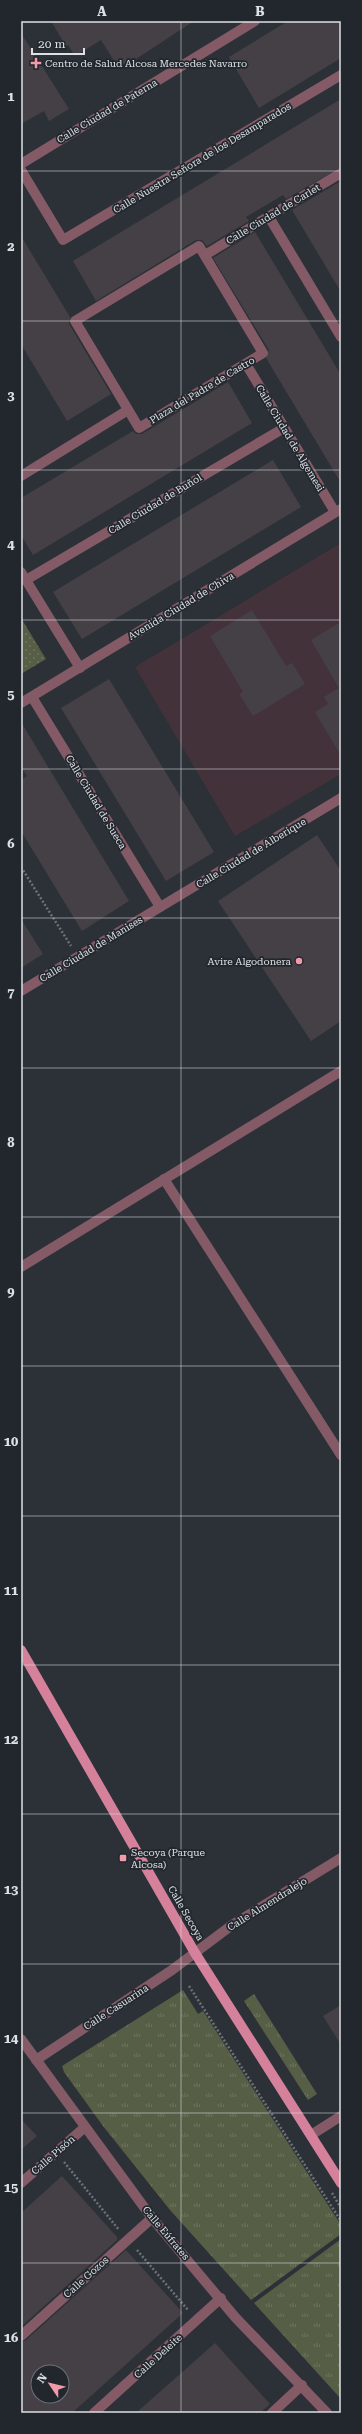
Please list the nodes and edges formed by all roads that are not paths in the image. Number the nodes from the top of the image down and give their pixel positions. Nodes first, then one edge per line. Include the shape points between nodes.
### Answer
1 (255, 21) edge
2 (341, 75) edge
3 (21, 164) edge
4 (21, 170) edge
5 (341, 173) edge
6 (269, 217) junction
7 (205, 255) junction
8 (341, 337) edge
9 (246, 364) junction
10 (128, 410) junction
11 (284, 428) junction
12 (21, 476) edge
13 (338, 510) edge
14 (24, 576) edge
15 (80, 668) junction
16 (32, 697) junction
17 (21, 703) edge
18 (341, 798) edge
19 (160, 907) junction
20 (21, 990) edge
21 (341, 1071) edge
22 (164, 1179) junction
23 (21, 1267) edge
24 (341, 1455) edge
25 (21, 1650) edge
26 (341, 1858) edge
27 (195, 1953) junction
28 (21, 2039) edge
29 (36, 2060) junction
30 (341, 2116) edge
31 (85, 2127) junction
32 (311, 2135) junction
33 (21, 2183) edge
34 (341, 2183) edge
35 (152, 2218) junction
36 (221, 2298) junction
37 (21, 2336) edge
38 (302, 2385) junction
39 (94, 2413) edge
40 (272, 2413) edge
41 (327, 2413) edge

1 - 3 street, Calle Ciudad de Paterna
2 - 4 street, Calle Nuestra Señora de los Desamparados via 63,240
5 - 6 street, Calle Ciudad de Carlet
6 - 7 street, Calle Ciudad de Carlet
6 - 8 street
7 - 9 street, Plaza del Padre de Castro via 263,353
7 - 10 street, Plaza del Padre de Castro via 199,246 75,322
9 - 10 street, Plaza del Padre de Castro via 139,428
9 - 11 street, Calle Ciudad de Algemesi
10 - 12 street
11 - 13 street, Calle Ciudad de Algemesi
11 - 14 street, Calle Ciudad de Buñol
13 - 15 street, Avenida Ciudad de Chiva
14 - 15 street
15 - 16 street, Avenida Ciudad de Chiva
16 - 17 street, Avenida Ciudad de Chiva
16 - 19 street, Calle Ciudad de Sueca
18 - 19 street, Calle Ciudad de Alberique
19 - 20 street, Calle Ciudad de Manises
21 - 22 street
22 - 23 street
22 - 24 street
25 - 27 main road, Calle Secoya
26 - 27 street, Calle Almendralejo via 232,1925
27 - 29 street, Calle Casuarina
27 - 32 main road, Calle Secoya
28 - 29 street, Calle Eúfrates
29 - 31 street, Calle Eúfrates
30 - 32 street
31 - 33 street, Calle Pisón
31 - 35 street, Calle Eúfrates
32 - 34 main road, Calle Secoya
35 - 36 street, Calle Eúfrates
35 - 37 street, Calle Gozos
36 - 38 street, Calle Eúfrates via 235,2316
36 - 39 street, Calle Deleite
38 - 40 street
38 - 41 street, Calle Eúfrates

